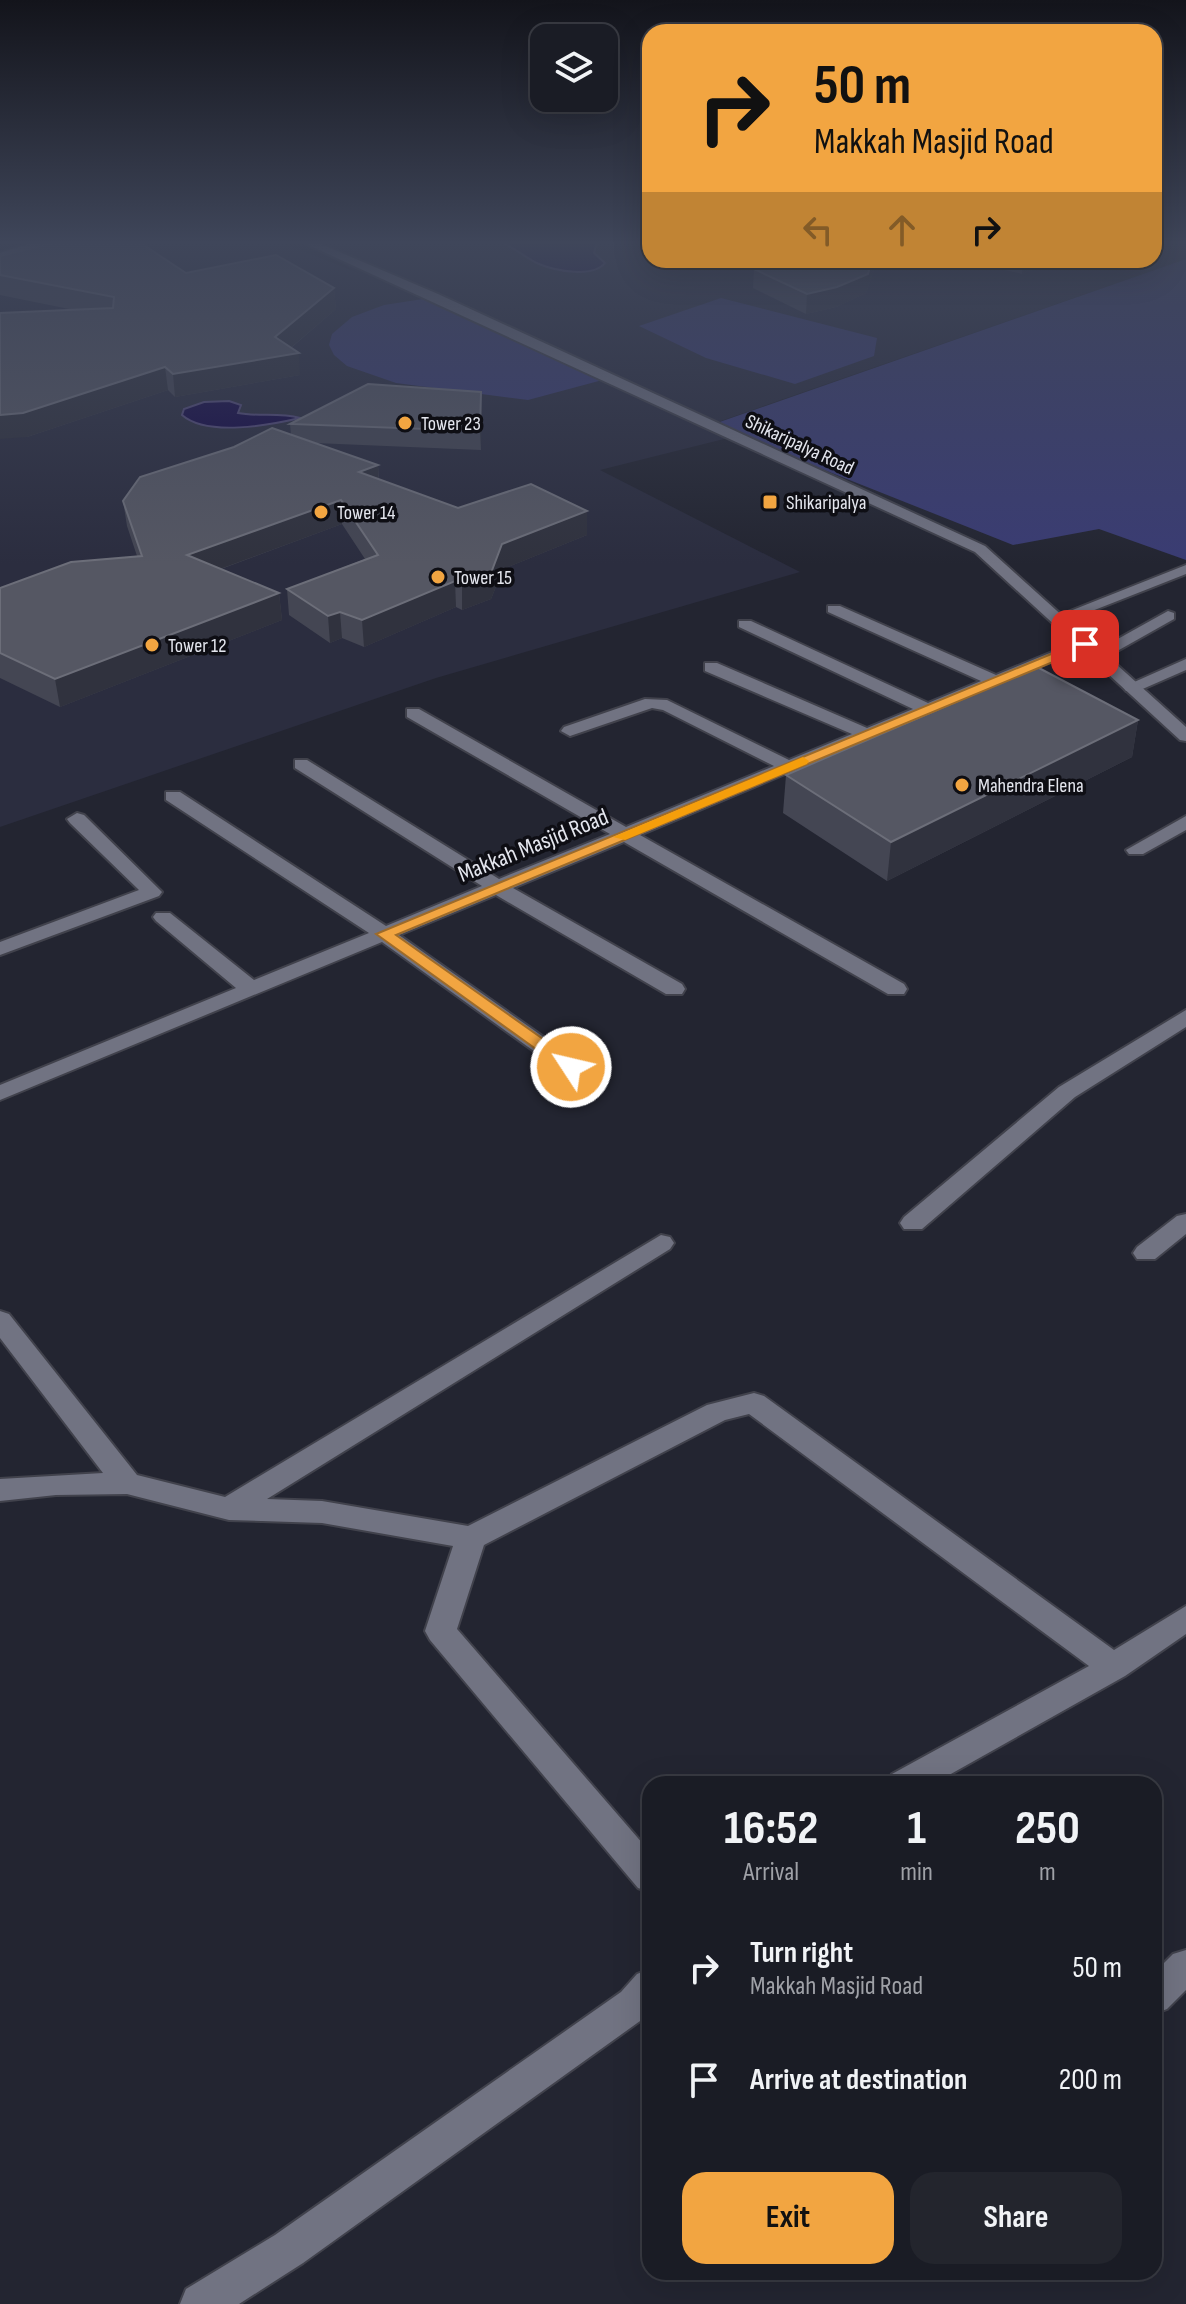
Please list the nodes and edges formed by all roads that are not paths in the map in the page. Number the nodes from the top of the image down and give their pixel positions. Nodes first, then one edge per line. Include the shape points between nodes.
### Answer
1 (550, 350) edge
2 (1184, 569) dead end
3 (834, 609) dead end
4 (1168, 616) dead end
5 (1058, 619) junction
6 (745, 624) dead end
7 (1091, 649) junction
8 (1186, 664) edge
9 (711, 667) dead end
10 (996, 681) junction
11 (1132, 687) junction
12 (927, 709) junction
13 (413, 713) dead end
14 (570, 731) dead end
15 (867, 734) junction
16 (1186, 736) edge
17 (301, 764) dead end
18 (789, 767) junction
19 (173, 796) dead end
20 (77, 819) dead end
21 (1186, 822) edge
22 (628, 833) junction
23 (1136, 850) dead end
24 (497, 887) junction
25 (163, 917) dead end
26 (384, 934) junction
27 (0, 949) edge
28 (251, 989) junction
29 (674, 989) dead end
30 (896, 989) dead end
31 (1186, 1017) edge
32 (571, 1067) dead end
33 (0, 1093) edge
34 (1186, 1222) edge
35 (913, 1223) dead end
36 (661, 1243) dead end
37 (1146, 1253) dead end
38 (0, 1320) edge
39 (127, 1483) junction
40 (0, 1490) edge
41 (229, 1509) junction
42 (471, 1538) junction
43 (1186, 1618) edge
44 (1114, 1667) junction
45 (918, 1776) edge
46 (642, 1868) edge
47 (1186, 1966) edge
48 (1162, 1989) edge
49 (642, 1995) edge
50 (201, 2304) edge

1 - 5 street, Shikaripalya Road via 980,549
2 - 5 street
3 - 10 street
4 - 7 street, Makkah Masjid Road
5 - 7 street, Shikaripalya Road
6 - 12 street
7 - 10 street, Makkah Masjid Road
7 - 11 street, Shikaripalya Road
8 - 11 street
9 - 15 street
10 - 12 street, Makkah Masjid Road
11 - 16 street, Shikaripalya Road
12 - 15 street, Makkah Masjid Road
13 - 22 street
14 - 18 street via 651,703 667,705
15 - 18 street, Makkah Masjid Road
17 - 24 street
18 - 22 street, Makkah Masjid Road
19 - 26 street
20 - 27 street via 152,892
21 - 23 street
22 - 24 street, Makkah Masjid Road
22 - 30 street
24 - 26 street, Makkah Masjid Road
24 - 29 street
25 - 28 street
26 - 28 street, Makkah Masjid Road
26 - 32 street
28 - 33 street, Makkah Masjid Road
31 - 35 street via 1067,1092
34 - 37 street
36 - 41 street
38 - 39 street
39 - 40 street
39 - 41 street
41 - 42 street via 322,1512
42 - 44 street via 717,1412 754,1403
42 - 46 street via 441,1631
43 - 44 street
44 - 45 street
47 - 48 street
49 - 50 street via 340,2213

